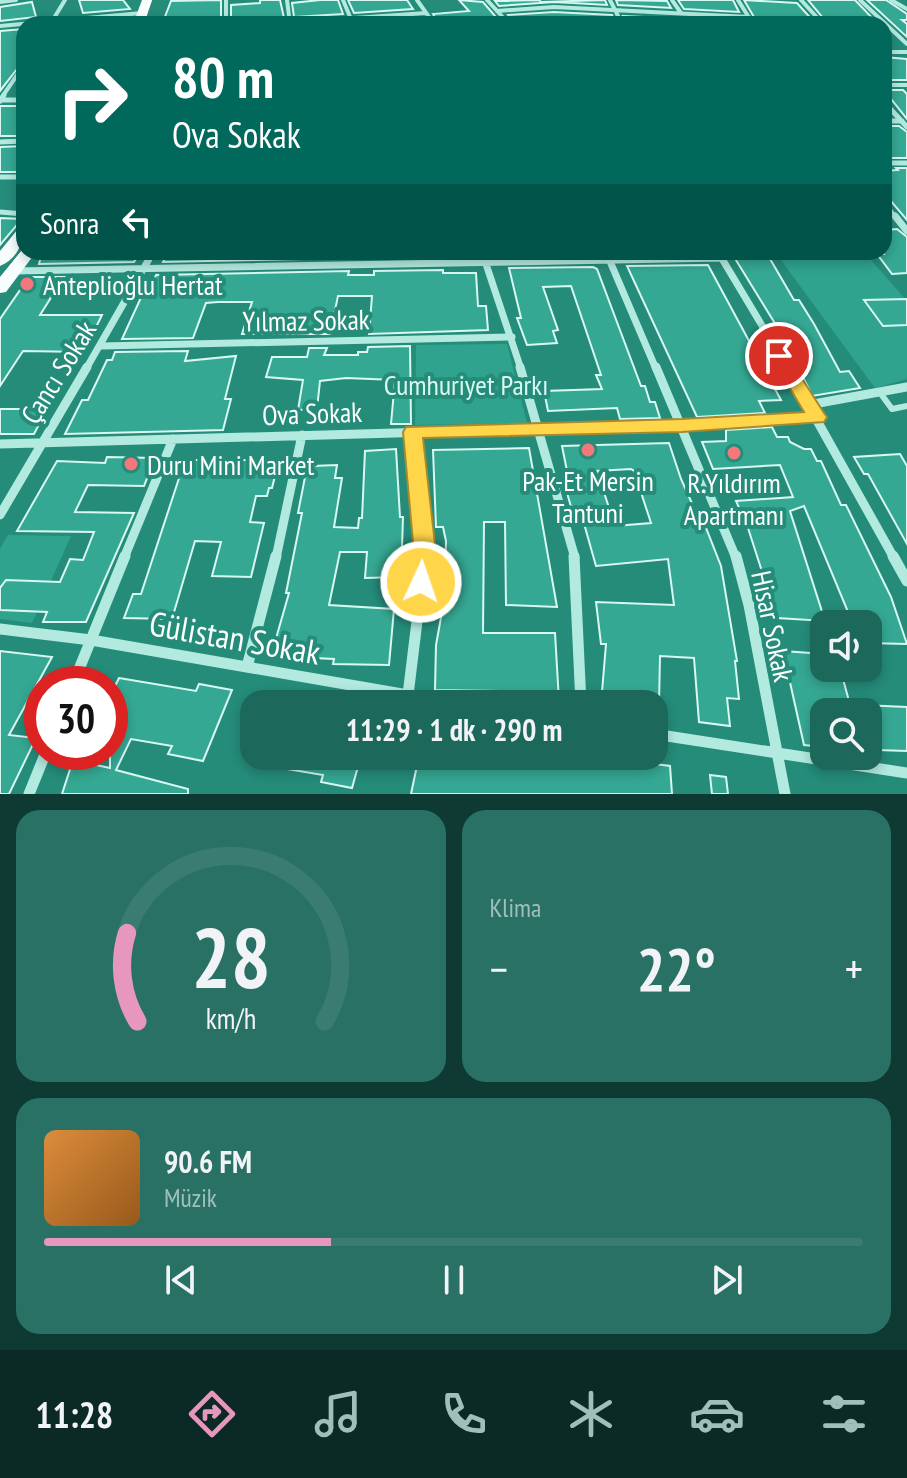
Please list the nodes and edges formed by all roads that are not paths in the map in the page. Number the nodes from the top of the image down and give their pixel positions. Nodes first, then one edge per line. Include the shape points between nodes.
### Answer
1 (16, 0) edge
2 (147, 0) edge
3 (160, 0) edge
4 (417, 0) edge
5 (487, 0) edge
6 (547, 0) edge
7 (610, 0) edge
8 (672, 0) edge
9 (801, 0) edge
10 (860, 0) edge
11 (891, 0) edge
12 (0, 2) edge
13 (554, 7) junction
14 (907, 9) edge
15 (615, 10) junction
16 (497, 11) junction
17 (156, 12) dead end
18 (142, 13) junction
19 (426, 13) junction
20 (681, 13) junction
21 (715, 15) joint
22 (112, 16) edge
23 (141, 16) edge
24 (398, 16) edge
25 (428, 16) edge
26 (502, 16) edge
27 (618, 16) edge
28 (732, 16) edge
29 (816, 16) edge
30 (877, 16) edge
31 (892, 30) edge
32 (907, 44) edge
33 (16, 78) edge
34 (1, 98) edge
35 (892, 213) edge
36 (907, 231) edge
37 (16, 248) edge
38 (149, 260) edge
39 (486, 260) edge
40 (538, 260) edge
41 (609, 260) edge
42 (723, 260) edge
43 (487, 263) junction
44 (7, 266) edge
45 (143, 271) junction
46 (0, 288) edge
47 (512, 337) junction
48 (102, 346) junction
49 (907, 387) edge
50 (881, 394) junction
51 (808, 405) junction
52 (907, 406) edge
53 (817, 417) junction
54 (682, 425) junction
55 (538, 430) junction
56 (412, 432) junction
57 (302, 435) junction
58 (173, 439) junction
59 (41, 443) junction
60 (0, 444) edge
61 (0, 515) edge
62 (907, 581) edge
63 (0, 629) edge
64 (91, 640) junction
65 (80, 666) edge
66 (247, 667) junction
67 (379, 690) edge
68 (409, 690) edge
69 (581, 690) edge
70 (668, 736) edge
71 (775, 752) junction
72 (39, 770) edge
73 (907, 773) edge
74 (29, 794) edge
75 (785, 794) edge

1 - 12 street
2 - 18 main road
3 - 17 main road
4 - 19 street
5 - 16 street
6 - 13 street
7 - 15 street
8 - 20 street
9 - 29 street
10 - 30 street
11 - 14 street
13 - 15 street
13 - 16 street
15 - 20 street
15 - 27 street
16 - 26 street
18 - 22 street
18 - 23 main road
19 - 24 street
19 - 25 street
20 - 21 street
21 - 28 street
31 - 32 street
33 - 34 street
35 - 36 street
37 - 44 main road
38 - 45 street, Çancı Sokak
39 - 43 street
40 - 43 street
41 - 54 street, Hisar Sokak
42 - 51 street
43 - 45 street
43 - 47 street
44 - 45 street
44 - 46 main road
45 - 48 street, Çancı Sokak
47 - 48 street, Yılmaz Sokak
47 - 55 street
48 - 59 street, Çancı Sokak
49 - 50 street
50 - 51 street
50 - 52 lane via 892,409
51 - 53 street
53 - 54 street, Ova Sokak
53 - 62 street
54 - 55 street, Ova Sokak
54 - 71 street, Hisar Sokak via 734,549
55 - 56 street, Ova Sokak
55 - 69 street via 576,563
56 - 57 street, Ova Sokak
56 - 68 street via 425,553
57 - 58 street, Ova Sokak
57 - 66 street
58 - 59 street, Ova Sokak
58 - 64 street
59 - 60 street, Ova Sokak
59 - 61 street, Çancı Sokak
63 - 64 street, Gülistan Sokak
64 - 65 street
64 - 66 street, Gülistan Sokak
66 - 67 street, Gülistan Sokak
70 - 71 street
71 - 73 street
71 - 75 street, Hisar Sokak
72 - 74 street

